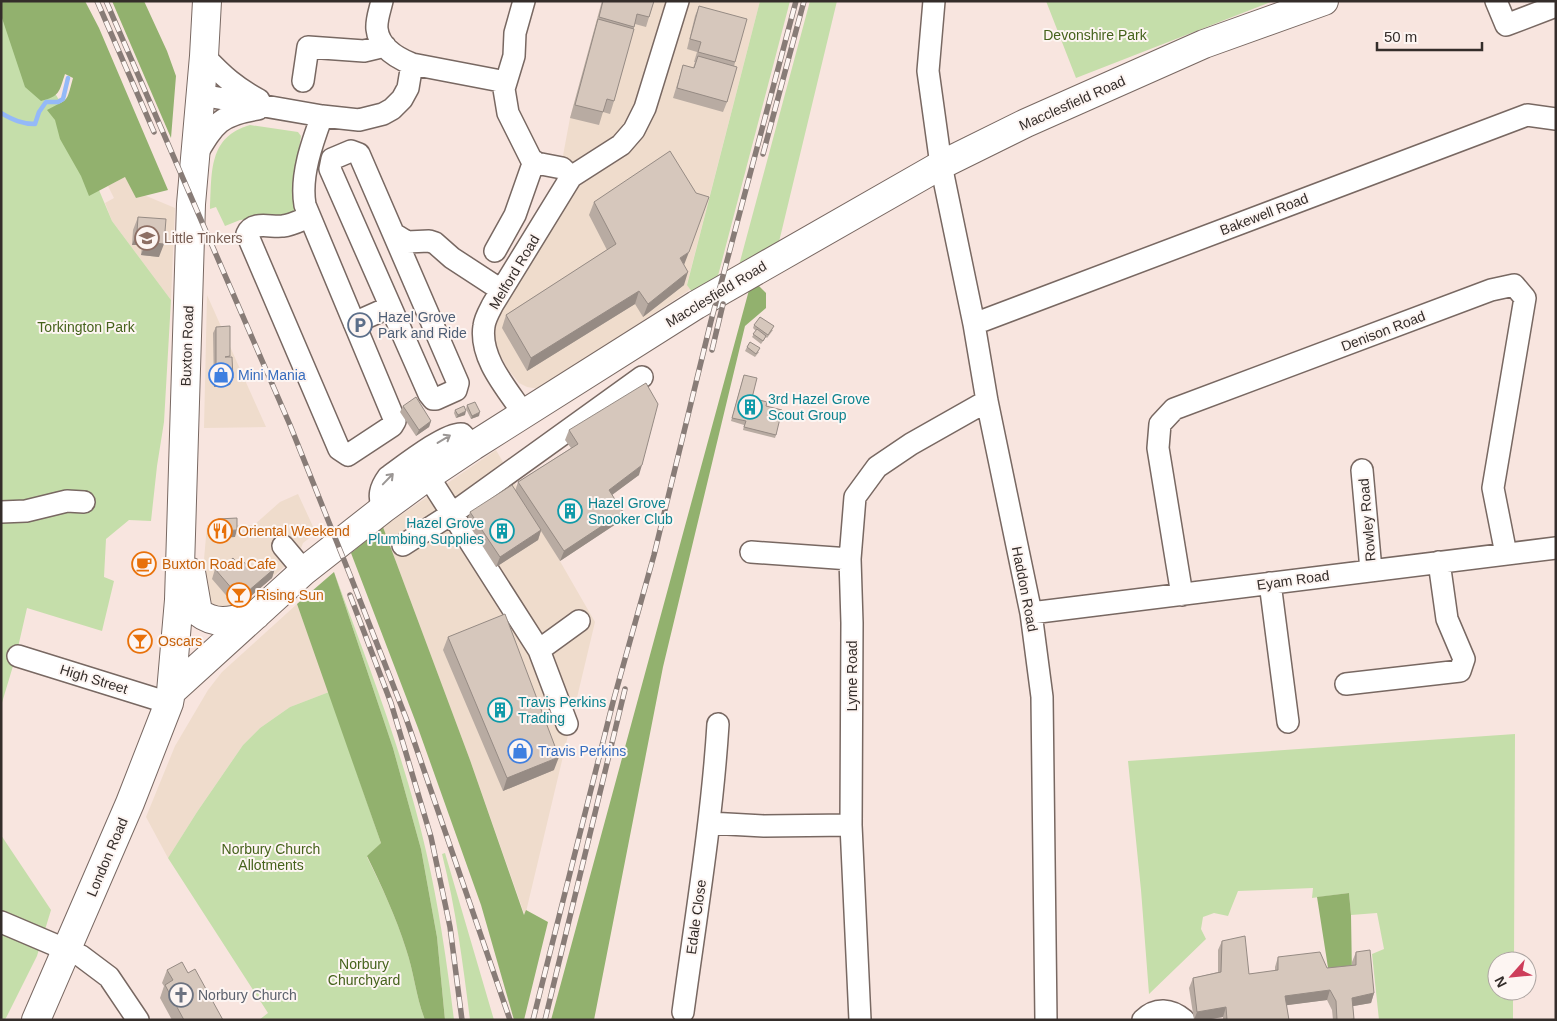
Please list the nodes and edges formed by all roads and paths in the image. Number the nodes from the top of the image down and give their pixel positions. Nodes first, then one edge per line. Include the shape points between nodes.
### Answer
1 (207, 1) edge
2 (382, 1) edge
3 (524, 1) edge
4 (678, 1) edge
5 (934, 1) edge
6 (1324, 1) edge
7 (1496, 1) edge
8 (1556, 6) edge
9 (385, 46) junction
10 (412, 64) junction
11 (208, 78) junction
12 (303, 81) dead end
13 (506, 82) junction
14 (273, 107) junction
15 (322, 116) junction
16 (1556, 119) edge
17 (196, 156) junction
18 (534, 161) junction
19 (942, 165) junction
20 (578, 169) junction
21 (309, 217) junction
22 (394, 234) junction
23 (495, 251) dead end
24 (452, 258) junction
25 (411, 273) junction
26 (501, 290) junction
27 (390, 307) junction
28 (354, 323) junction
29 (974, 324) junction
30 (587, 375) junction
31 (642, 377) dead end
32 (987, 401) junction
33 (605, 403) junction
34 (524, 414) junction
35 (473, 446) junction
36 (1362, 470) dead end
37 (428, 476) junction
38 (84, 502) dead end
39 (383, 509) junction
40 (1, 512) edge
41 (453, 514) junction
42 (182, 532) junction
43 (404, 544) dead end
44 (284, 546) dead end
45 (1556, 548) edge
46 (751, 552) dead end
47 (1506, 554) junction
48 (850, 559) junction
49 (1439, 562) junction
50 (1371, 570) junction
51 (304, 571) junction
52 (1270, 583) junction
53 (1182, 595) junction
54 (1031, 612) junction
55 (256, 615) junction
56 (579, 621) dead end
57 (539, 650) junction
58 (18, 656) dead end
59 (1346, 684) dead end
60 (170, 697) junction
61 (1288, 722) dead end
62 (567, 724) dead end
63 (718, 724) dead end
64 (709, 823) junction
65 (851, 825) junction
66 (1, 922) edge
67 (66, 948) junction
68 (683, 1012) dead end
69 (36, 1020) edge
70 (138, 1020) edge
71 (860, 1020) edge
72 (1046, 1020) edge
73 (1143, 1020) edge
74 (1184, 1020) edge

1 - 11 highway, Buxton Road
2 - 9 street via 377,29
3 - 13 street
4 - 20 street, Melford Road via 645,108 634,130 621,145
5 - 19 street, Haddon Road via 928,71
6 - 19 highway, Macclesfield Road via 1204,44 1026,123
7 - 8 street via 1506,25
9 - 10 street
9 - 12 street via 364,51 308,47
10 - 13 street
10 - 15 street via 408,88 392,108 359,120
11 - 14 street
11 - 14 street
11 - 17 highway, Buxton Road
13 - 18 street via 508,113 525,150
14 - 15 street
14 - 17 street via 236,112 222,119
15 - 21 street via 304,186
16 - 29 street, Bakewell Road via 1527,115
17 - 42 highway, Buxton Road via 191,204
18 - 20 street
18 - 23 street via 515,215
19 - 29 street, Haddon Road
19 - 30 highway, Macclesfield Road via 696,305
20 - 26 street, Melford Road
21 - 28 street
21 - 28 street via 286,226 251,227 247,234 339,450 348,455 395,421
22 - 24 street via 407,242 435,243
22 - 25 street
22 - 27 street via 359,154 351,150 332,159 330,169
24 - 25 street via 426,255 414,265
24 - 26 street
25 - 27 street via 458,383 456,390 436,399 430,397
26 - 34 street, Melford Road via 484,325 487,352 496,372
27 - 28 street
29 - 32 street, Haddon Road
30 - 33 street
30 - 34 highway, Macclesfield Road
31 - 33 street
32 - 48 street, Lyme Road via 910,444 877,467 855,497
32 - 54 street, Haddon Road
33 - 41 street
34 - 35 highway, Macclesfield Road
35 - 37 highway, Macclesfield Road
39 -> 35 street via 379,494 388,477 457,433
36 - 50 street, Rowley Road
37 - 39 highway, Macclesfield Road
37 - 41 street
38 - 40 street
39 - 51 highway, Macclesfield Road
41 - 43 street
41 - 57 street
42 - 55 highway via 198,612 220,622
42 - 60 highway, Buxton Road
44 - 51 street
45 - 47 street, Eyam Road
46 - 48 street
47 - 49 street, Eyam Road
47 - 53 street, Denison Road via 1493,488 1525,298 1514,285 1491,290 1174,409 1160,424 1158,448
48 - 65 street, Lyme Road
49 - 50 street, Eyam Road
49 - 59 street via 1447,619 1464,659 1460,671
50 - 52 street, Eyam Road
51 - 55 highway, Macclesfield Road
52 - 53 street, Eyam Road
52 - 61 street
53 - 54 street, Eyam Road
54 - 72 street, Haddon Road via 1042,697
55 - 60 highway, Macclesfield Road
56 - 57 street
57 - 62 street
58 - 60 street, High Street
60 - 67 highway, London Road via 130,803
63 - 64 street, Edale Close
64 - 65 street
64 - 68 street, Edale Close
65 - 71 street, Lyme Road
66 - 67 street
67 - 69 highway, London Road
67 - 70 street via 109,977
73 - 74 street via 1162,1010

